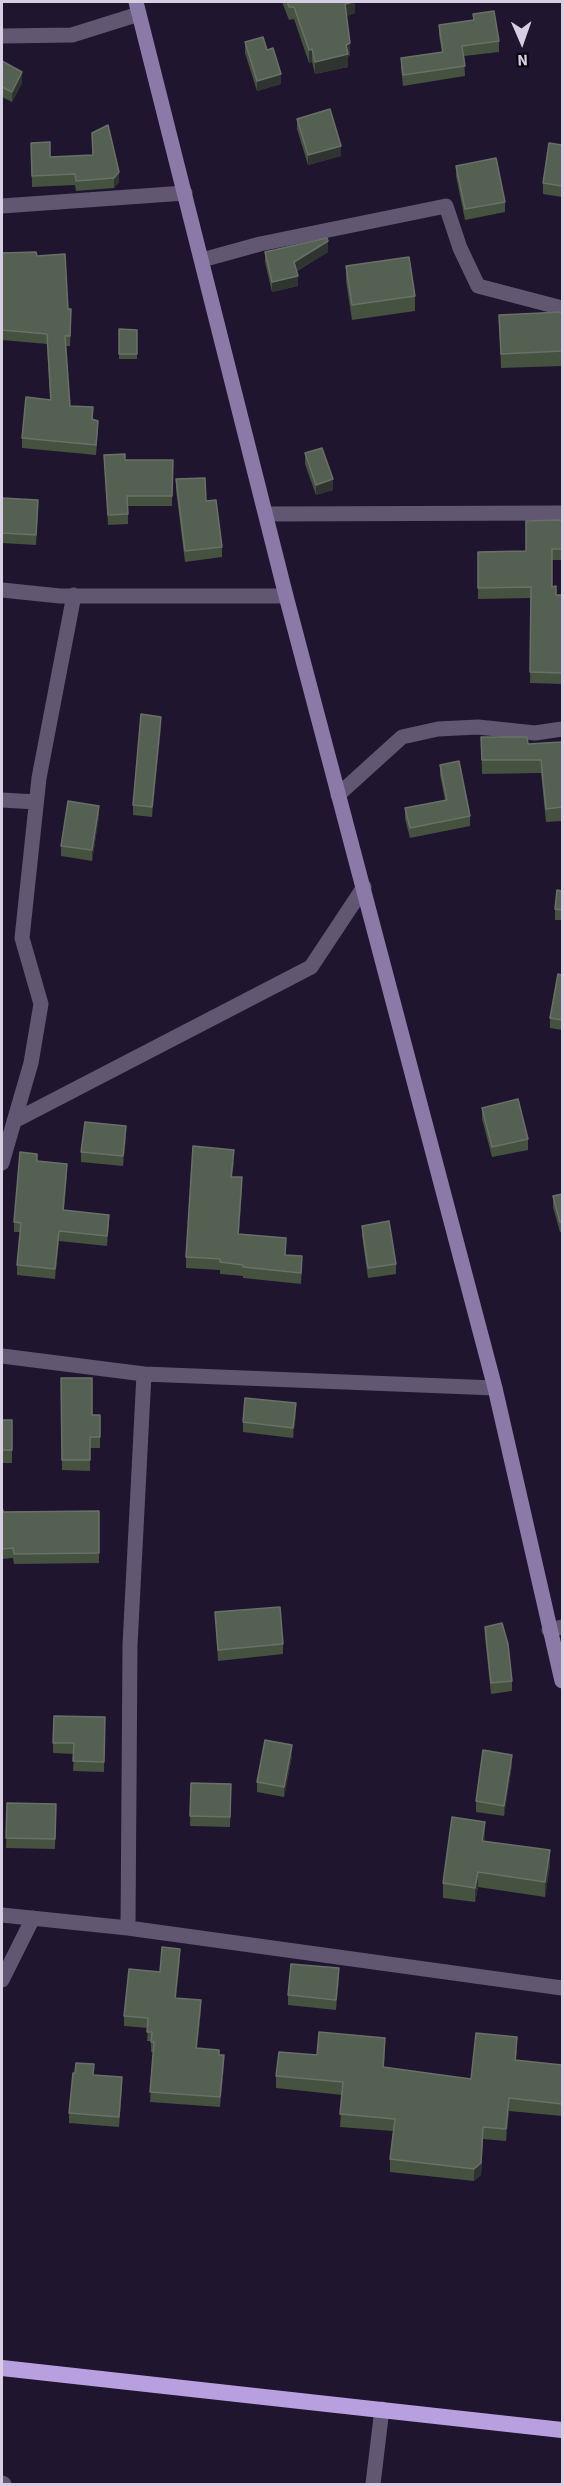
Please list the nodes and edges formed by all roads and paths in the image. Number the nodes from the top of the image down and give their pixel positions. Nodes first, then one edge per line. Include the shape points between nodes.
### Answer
1 (138, 8) edge
2 (2, 36) edge
3 (185, 192) junction
4 (2, 206) edge
5 (202, 260) junction
6 (562, 308) edge
7 (562, 513) edge
8 (266, 514) junction
9 (2, 590) edge
10 (74, 595) junction
11 (286, 596) junction
12 (562, 729) edge
13 (338, 795) junction
14 (2, 800) edge
15 (36, 802) junction
16 (363, 887) junction
17 (14, 1121) junction
18 (2, 1163) edge
19 (2, 1356) edge
20 (144, 1374) junction
21 (495, 1388) junction
22 (556, 1629) edge
23 (562, 1681) edge
24 (2, 1915) edge
25 (33, 1918) junction
26 (128, 1928) junction
27 (2, 1980) edge
28 (562, 1988) edge
29 (2, 2368) edge
30 (382, 2409) junction
31 (562, 2430) edge
32 (373, 2484) edge

1 - 2 street via 72,35
1 - 3 main road
3 - 4 street
3 - 5 main road
5 - 6 street via 260,244 446,206 478,286
5 - 8 main road
7 - 8 street
8 - 11 main road
9 - 10 street
10 - 11 street
10 - 15 street
11 - 13 main road
12 - 13 street via 535,733 438,729 402,737
13 - 16 main road
14 - 15 street
15 - 17 street via 22,938 41,1004 32,1063
16 - 17 street via 311,967
16 - 21 main road
17 - 18 street
19 - 20 street
20 - 21 street
20 - 26 street via 130,1645
21 - 22 main road
22 - 23 main road
24 - 25 street
25 - 26 street
25 - 27 street
26 - 28 street
29 - 30 highway
30 - 31 highway
30 - 32 street

